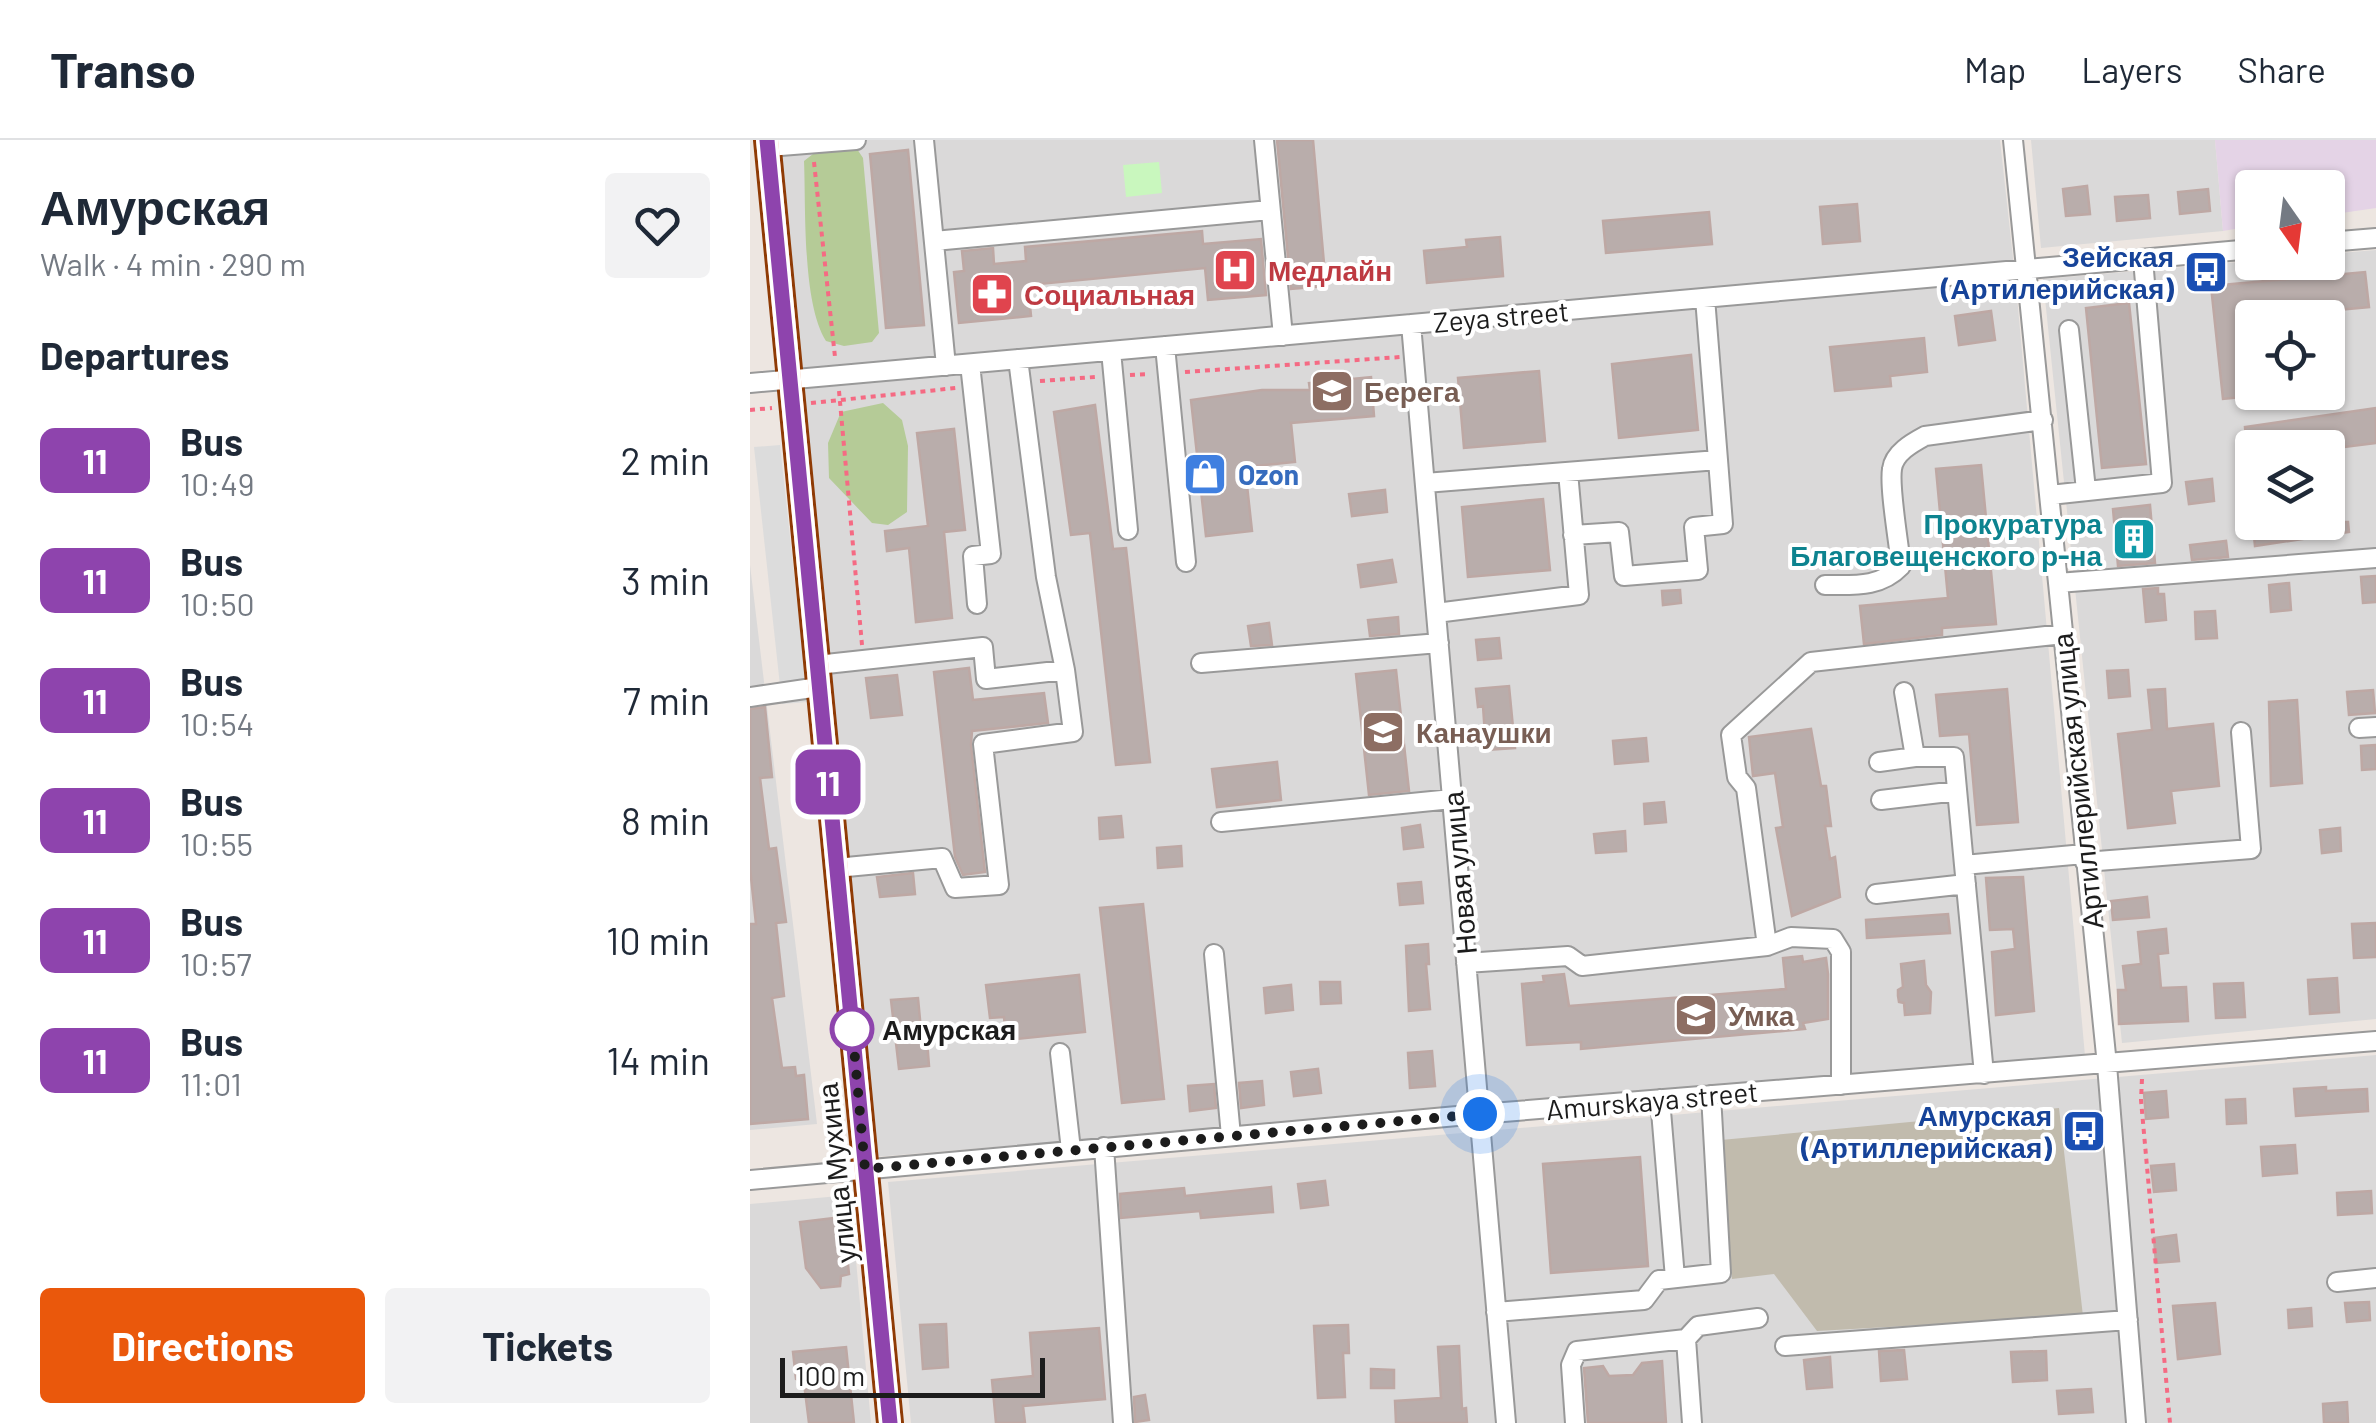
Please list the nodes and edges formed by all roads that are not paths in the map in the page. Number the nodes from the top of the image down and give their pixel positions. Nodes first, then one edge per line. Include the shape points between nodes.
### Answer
1 (856, 140) edge
2 (924, 140) edge
3 (1264, 140) edge
4 (2013, 140) edge
5 (767, 144) edge
6 (1270, 210) junction
7 (2376, 238) edge
8 (934, 241) junction
9 (2345, 241) edge
10 (2235, 250) edge
11 (2144, 258) junction
12 (2026, 269) junction
13 (1705, 298) junction
14 (1412, 324) junction
15 (2069, 330) dead end
16 (1283, 336) junction
17 (1165, 346) junction
18 (1111, 351) junction
19 (1018, 359) junction
20 (970, 364) junction
21 (946, 366) junction
22 (790, 380) junction
23 (750, 383) edge
24 (2043, 420) junction
25 (1718, 460) junction
26 (1568, 472) junction
27 (1425, 483) junction
28 (2086, 490) junction
29 (2050, 495) junction
30 (1128, 530) dead end
31 (1573, 535) junction
32 (2376, 558) edge
33 (1186, 562) dead end
34 (2058, 584) junction
35 (1825, 585) dead end
36 (977, 604) dead end
37 (1436, 613) junction
38 (2062, 634) junction
39 (1439, 643) junction
40 (1201, 663) dead end
41 (1065, 670) junction
42 (818, 676) junction
43 (1904, 692) dead end
44 (750, 696) edge
45 (2241, 732) dead end
46 (1916, 757) junction
47 (1879, 762) dead end
48 (1957, 792) junction
49 (1452, 799) junction
50 (1881, 800) dead end
51 (1220, 822) dead end
52 (2085, 858) junction
53 (1964, 865) junction
54 (836, 868) junction
55 (1966, 884) junction
56 (1876, 894) dead end
57 (1768, 946) junction
58 (1214, 954) dead end
59 (1466, 962) junction
60 (2376, 1041) edge
61 (1060, 1052) dead end
62 (2107, 1065) junction
63 (1984, 1074) junction
64 (1841, 1085) junction
65 (1711, 1095) junction
66 (1660, 1099) junction
67 (1480, 1114) junction
68 (1232, 1136) junction
69 (1104, 1148) junction
70 (1071, 1150) junction
71 (865, 1169) junction
72 (750, 1180) edge
73 (1675, 1278) junction
74 (2376, 1278) edge
75 (2337, 1282) dead end
76 (1496, 1312) junction
77 (1758, 1318) dead end
78 (2128, 1320) junction
79 (1686, 1339) junction
80 (1785, 1346) dead end
81 (890, 1423) edge
82 (1124, 1423) edge
83 (1506, 1423) edge
84 (1575, 1423) edge
85 (1692, 1423) edge
86 (2136, 1423) edge

1 - 5 street
2 - 8 street
3 - 6 street
4 - 12 street, Артиллерийская улица
5 - 22 main road, улица Мухина
6 - 8 street
6 - 16 street
7 - 9 street
8 - 21 street
10 - 11 street, Zeya street
11 - 12 street, Zeya street
11 - 28 street via 2162,482
12 - 13 street, Zeya street
12 - 24 street, Артиллерийская улица
13 - 14 street, Zeya street
13 - 25 street
14 - 16 street, Zeya street
14 - 27 street, Новая улица
15 - 28 street
16 - 17 street, Zeya street
17 - 18 street, Zeya street
17 - 33 street
18 - 19 street, Zeya street
18 - 30 street
19 - 20 street, Zeya street
19 - 41 street
20 - 21 street, Zeya street
20 - 36 street via 991,554 973,556
21 - 22 street, Zeya street
22 - 23 street, Zeya street
22 - 42 main road, улица Мухина
24 - 29 street, Артиллерийская улица
24 - 35 street via 1925,436 1912,444 1892,468 1901,566 1888,580
25 - 26 street
25 - 31 street via 1723,524 1694,527 1698,570 1624,576 1620,532
26 - 27 street
26 - 31 street
27 - 37 street, Новая улица
28 - 29 street
29 - 34 street, Артиллерийская улица
31 - 37 street via 1579,595
32 - 34 street
34 - 38 street, Артиллерийская улица
37 - 39 street, Новая улица
38 - 52 street, Артиллерийская улица
38 - 57 street via 1811,662 1731,735 1737,778 1746,788
39 - 40 street
39 - 49 street, Новая улица
41 - 42 street via 986,679 983,648 864,660
41 - 54 street via 1073,732 983,744 999,885 954,888 942,858
42 - 44 street
42 - 54 main road, улица Мухина
43 - 46 street
45 - 52 street via 2252,850
46 - 47 street
46 - 48 street via 1954,757
48 - 50 street
48 - 53 street
49 - 51 street
49 - 59 street, Новая улица
52 - 53 street
52 - 62 street, Артиллерийская улица
53 - 55 street
54 - 71 main road, улица Мухина
55 - 56 street
55 - 63 street
57 - 59 street via 1582,966 1568,956
57 - 64 street via 1791,937 1832,939 1838,946
58 - 68 street
59 - 67 street, Новая улица
60 - 62 street, Amurskaya street
61 - 70 street
62 - 63 street, Amurskaya street
62 - 78 street, Артиллерийская улица
63 - 64 street, Amurskaya street
64 - 65 street, Amurskaya street
65 - 66 street, Amurskaya street
65 - 73 street via 1721,1273
66 - 67 street, Amurskaya street
66 - 73 street
67 - 68 street, Amurskaya street
67 - 76 street, Новая улица
68 - 69 street, Amurskaya street
69 - 70 street, Amurskaya street
69 - 82 street
70 - 71 street, Amurskaya street
71 - 72 street, Amurskaya street
71 - 81 main road, улица Мухина
73 - 76 street via 1659,1280 1644,1300
74 - 75 street
76 - 83 street, Новая улица
77 - 79 street via 1698,1326
78 - 80 street
78 - 86 street, Артиллерийская улица
79 - 84 street via 1577,1351 1570,1365
79 - 85 street

